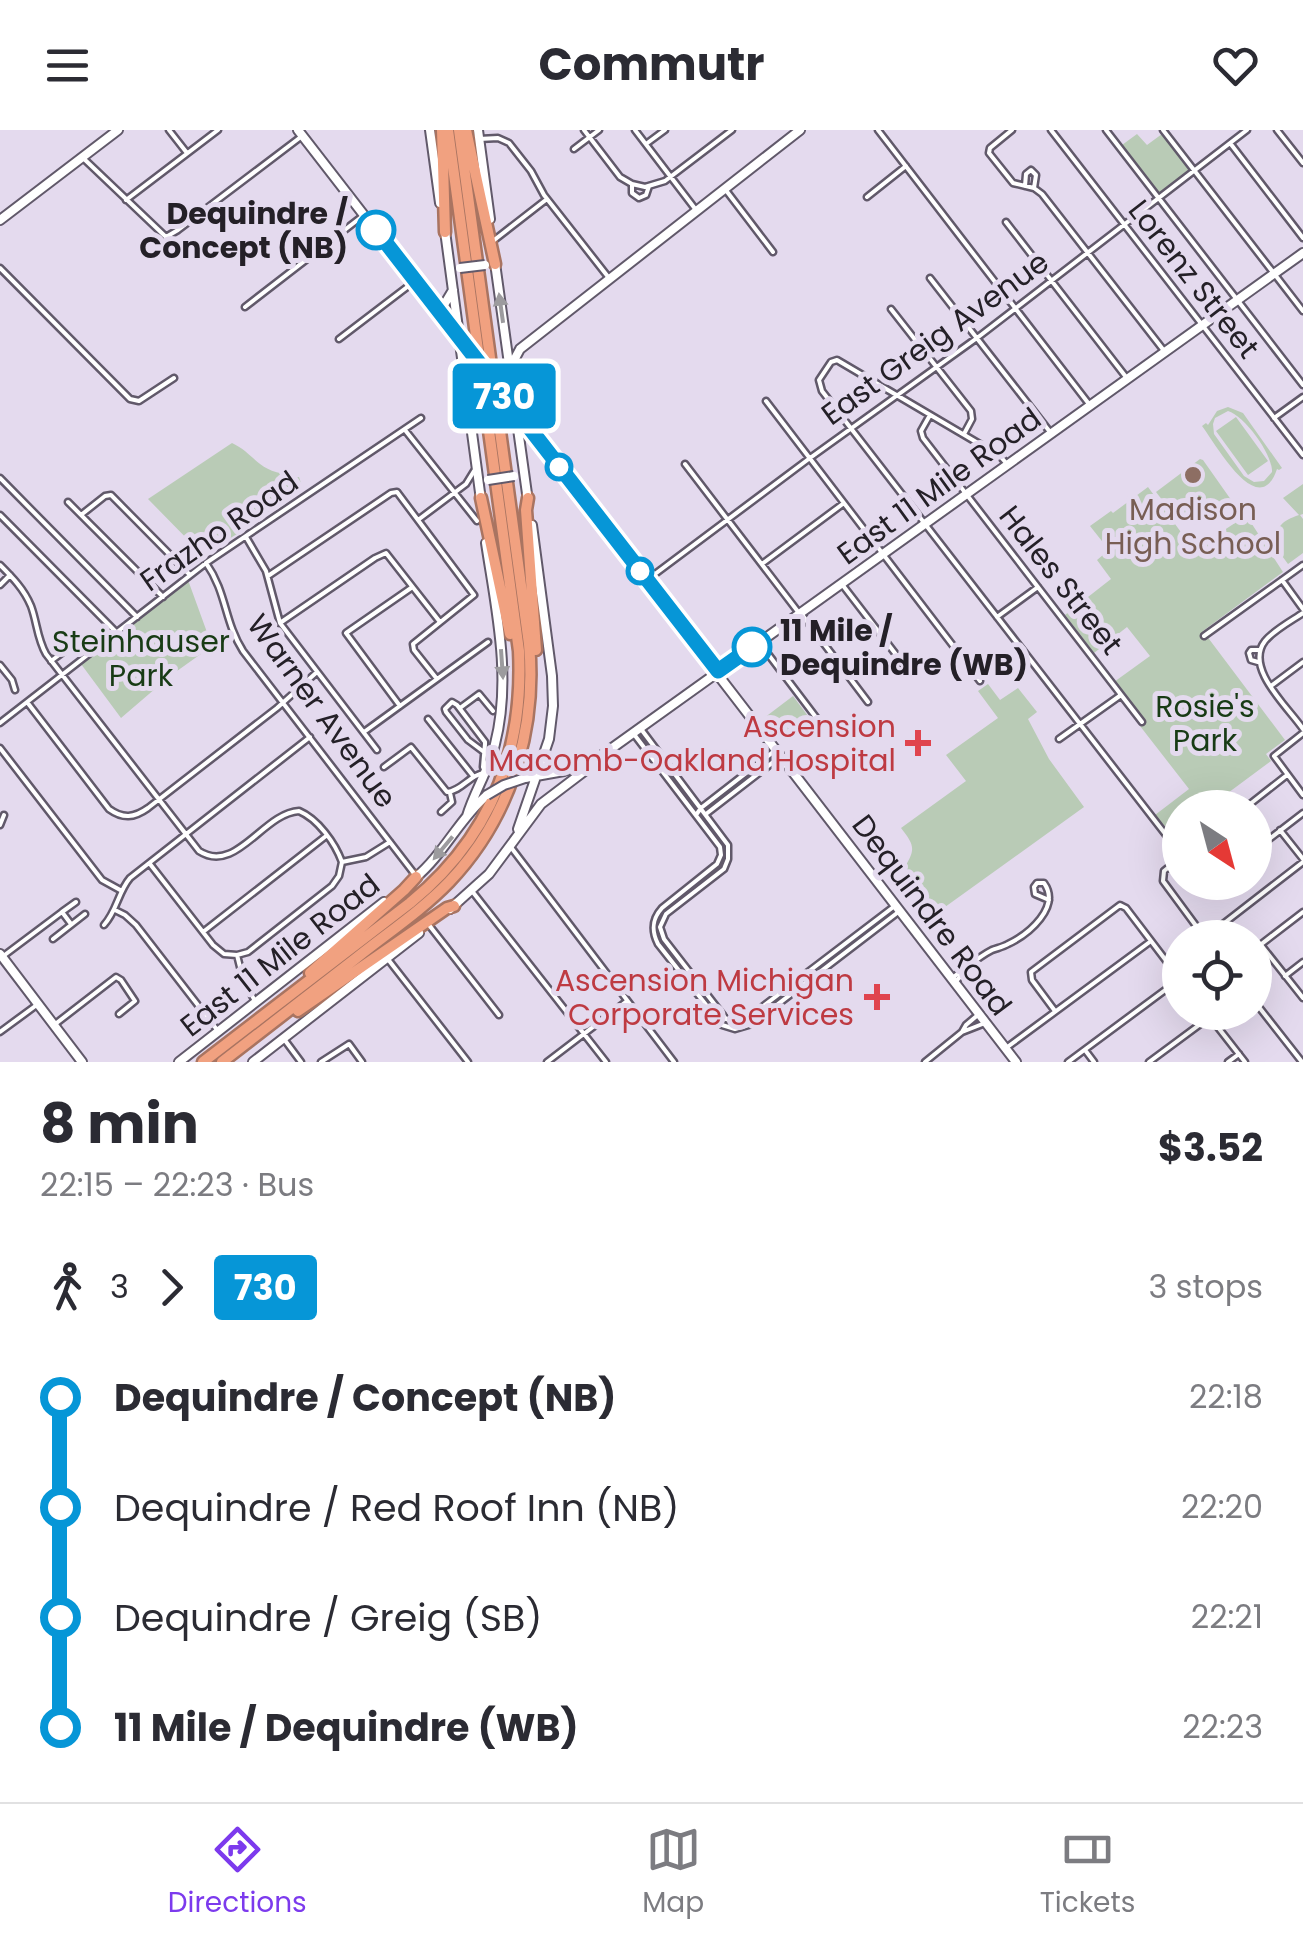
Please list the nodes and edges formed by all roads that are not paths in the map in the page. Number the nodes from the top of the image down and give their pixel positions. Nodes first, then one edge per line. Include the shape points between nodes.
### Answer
1 (118, 130) edge
2 (170, 130) edge
3 (218, 130) edge
4 (430, 130) edge
5 (445, 130) edge
6 (463, 130) edge
7 (584, 130) edge
8 (598, 130) edge
9 (635, 130) edge
10 (665, 130) edge
11 (732, 130) edge
12 (800, 130) edge
13 (878, 130) edge
14 (1012, 130) edge
15 (1051, 130) edge
16 (1106, 130) edge
17 (1163, 130) edge
18 (1247, 130) edge
19 (1278, 130) edge
20 (300, 133) edge
21 (478, 135) edge
22 (589, 138) junction
23 (1230, 143) junction
24 (646, 144) junction
25 (574, 149) dead end
26 (187, 153) junction
27 (82, 158) junction
28 (1303, 163) edge
29 (906, 166) junction
30 (1194, 171) junction
31 (670, 176) junction
32 (632, 184) junction
33 (649, 186) junction
34 (1025, 186) junction
35 (1034, 188) junction
36 (724, 189) junction
37 (866, 197) dead end
38 (547, 199) junction
39 (1158, 199) junction
40 (126, 200) junction
41 (697, 211) junction
42 (364, 216) junction
43 (0, 220) edge
44 (1006, 222) dead end
45 (1124, 225) junction
46 (445, 232) junction
47 (1303, 238) edge
48 (493, 242) junction
49 (773, 252) dead end
50 (1088, 253) junction
51 (1303, 253) edge
52 (0, 268) edge
53 (492, 268) junction
54 (455, 269) junction
55 (1274, 274) junction
56 (930, 278) dead end
57 (609, 279) junction
58 (414, 280) junction
59 (1052, 281) junction
60 (454, 289) junction
61 (1237, 300) junction
62 (432, 303) junction
63 (246, 308) dead end
64 (891, 309) dead end
65 (1015, 309) junction
66 (1303, 311) edge
67 (1202, 325) junction
68 (977, 338) junction
69 (339, 339) dead end
70 (460, 340) junction
71 (506, 344) junction
72 (520, 349) junction
73 (1165, 352) junction
74 (936, 367) junction
75 (510, 371) junction
76 (174, 378) dead end
77 (1127, 378) junction
78 (1303, 385) edge
79 (897, 396) junction
80 (1303, 397) edge
81 (766, 401) dead end
82 (1090, 405) junction
83 (514, 410) junction
84 (930, 415) junction
85 (421, 418) dead end
86 (1274, 418) junction
87 (851, 428) junction
88 (405, 430) junction
89 (1050, 433) junction
90 (964, 434) junction
91 (545, 449) junction
92 (1303, 455) edge
93 (810, 458) junction
94 (521, 459) junction
95 (476, 462) junction
96 (684, 464) dead end
97 (1007, 464) junction
98 (518, 475) junction
99 (0, 478) edge
100 (484, 480) junction
101 (466, 484) junction
102 (454, 492) junction
103 (966, 494) junction
104 (481, 498) junction
105 (528, 498) junction
106 (68, 502) dead end
107 (844, 502) junction
108 (0, 514) edge
109 (81, 515) junction
110 (728, 519) junction
111 (418, 520) junction
112 (477, 522) dead end
113 (924, 524) junction
114 (246, 537) junction
115 (882, 554) junction
116 (206, 564) junction
117 (762, 564) junction
118 (0, 565) edge
119 (1303, 565) edge
120 (10, 575) junction
121 (190, 575) junction
122 (268, 576) junction
123 (646, 580) junction
124 (1282, 580) junction
125 (842, 583) junction
126 (0, 585) edge
127 (413, 587) junction
128 (1038, 587) junction
129 (163, 598) junction
130 (1303, 611) edge
131 (800, 613) junction
132 (138, 616) junction
133 (996, 617) junction
134 (440, 622) junction
135 (280, 623) junction
136 (117, 632) junction
137 (1204, 636) dead end
138 (488, 642) dead end
139 (759, 642) junction
140 (70, 647) dead end
141 (1260, 650) junction
142 (50, 661) junction
143 (1258, 662) junction
144 (1303, 662) edge
145 (0, 665) edge
146 (718, 671) junction
147 (317, 672) junction
148 (61, 674) junction
149 (911, 674) dead end
150 (437, 679) junction
151 (980, 680) dead end
152 (1271, 686) junction
153 (15, 690) dead end
154 (1121, 695) junction
155 (530, 701) junction
156 (27, 702) junction
157 (282, 702) junction
158 (868, 702) dead end
159 (400, 706) junction
160 (460, 708) junction
161 (493, 710) dead end
162 (428, 719) dead end
163 (517, 720) junction
164 (818, 720) dead end
165 (1142, 722) dead end
166 (0, 723) edge
167 (1079, 724) junction
168 (636, 730) junction
169 (1303, 730) edge
170 (364, 732) junction
171 (310, 737) junction
172 (1059, 739) dead end
173 (0, 748) edge
174 (377, 750) dead end
175 (484, 752) junction
176 (779, 753) junction
177 (601, 756) junction
178 (544, 758) junction
179 (666, 762) junction
180 (384, 767) dead end
181 (660, 767) junction
182 (674, 772) junction
183 (486, 773) junction
184 (554, 773) junction
185 (1288, 775) junction
186 (537, 776) junction
187 (474, 777) junction
188 (525, 778) junction
189 (668, 778) junction
190 (533, 788) junction
191 (1268, 790) edge
192 (450, 792) junction
193 (1303, 795) edge
194 (158, 801) junction
195 (701, 808) junction
196 (440, 812) dead end
197 (1303, 812) edge
198 (706, 814) junction
199 (4, 815) dead end
200 (696, 815) junction
201 (125, 816) junction
202 (467, 816) junction
203 (0, 825) edge
204 (124, 826) dead end
205 (714, 826) junction
206 (708, 830) junction
207 (1280, 830) junction
208 (1162, 832) edge
209 (184, 836) junction
210 (326, 836) junction
211 (722, 836) junction
212 (1272, 836) edge
213 (715, 838) junction
214 (390, 842) junction
215 (510, 846) junction
216 (1303, 861) edge
217 (342, 862) junction
218 (150, 863) junction
219 (704, 875) junction
220 (416, 877) junction
221 (708, 882) junction
222 (122, 891) junction
223 (472, 891) junction
224 (671, 900) junction
225 (1048, 900) dead end
226 (1177, 900) edge
227 (76, 902) dead end
228 (454, 906) junction
229 (676, 906) junction
230 (898, 908) junction
231 (115, 910) junction
232 (62, 912) junction
233 (1303, 912) edge
234 (85, 914) dead end
235 (1192, 920) edge
236 (1229, 920) edge
237 (72, 924) junction
238 (104, 925) dead end
239 (429, 925) junction
240 (203, 932) junction
241 (1272, 936) edge
242 (53, 939) dead end
243 (1151, 941) junction
244 (669, 946) junction
245 (663, 950) junction
246 (835, 951) junction
247 (1, 955) edge
248 (237, 955) junction
249 (1162, 955) edge
250 (840, 957) junction
251 (386, 958) junction
252 (1272, 962) edge
253 (1303, 962) edge
254 (674, 964) junction
255 (686, 968) junction
256 (1285, 976) junction
257 (694, 978) junction
258 (953, 980) junction
259 (688, 983) junction
260 (788, 987) junction
261 (1162, 992) edge
262 (793, 993) junction
263 (1303, 998) edge
264 (627, 1001) junction
265 (256, 1002) junction
266 (38, 1004) junction
267 (720, 1012) junction
268 (1056, 1012) junction
269 (119, 1014) dead end
270 (979, 1014) junction
271 (499, 1016) dead end
272 (714, 1016) junction
273 (986, 1022) junction
274 (1272, 1024) edge
275 (54, 1025) junction
276 (1189, 1030) edge
277 (1220, 1030) edge
278 (0, 1032) edge
279 (218, 1032) junction
280 (962, 1032) junction
281 (584, 1034) junction
282 (284, 1038) junction
283 (230, 1042) junction
284 (1006, 1048) junction
285 (1085, 1050) junction
286 (1239, 1054) junction
287 (82, 1062) edge
288 (179, 1062) edge
289 (203, 1062) edge
290 (225, 1062) edge
291 (253, 1062) edge
292 (301, 1062) edge
293 (321, 1062) edge
294 (362, 1062) edge
295 (468, 1062) edge
296 (547, 1062) edge
297 (606, 1062) edge
298 (674, 1062) edge
299 (925, 1062) edge
300 (1016, 1062) edge
301 (1068, 1062) edge
302 (1094, 1062) edge
303 (1149, 1062) edge
304 (1228, 1062) edge
305 (1246, 1062) edge
306 (1302, 1062) edge

1 - 27 main road
2 - 26 street
3 - 26 street
4 - 46 main road
5 - 46 highway
5 - 163 highway via 517,638
6 - 53 highway
6 - 155 highway via 529,644
7 - 22 street
8 - 22 street
9 - 24 street
10 - 24 street
11 - 31 street
12 - 36 main road
13 - 29 street
14 - 34 street via 988,150 1011,181
15 - 45 street, Lorenz Street
16 - 39 street
17 - 30 street
18 - 23 street, East Greig Avenue
19 - 28 street
20 - 40 street via 166,237
20 - 42 main road, Dequindre Road
21 - 38 street via 509,143
21 - 48 main road
22 - 25 street
22 - 32 street
23 - 30 street, East Greig Avenue
23 - 47 street
24 - 31 street
26 - 40 street
27 - 40 street
27 - 43 main road
29 - 37 street
29 - 65 street
30 - 39 street, East Greig Avenue
30 - 55 street
31 - 33 street
31 - 41 street
32 - 33 street
32 - 33 street via 639,198
34 - 35 street
34 - 35 street via 1031,170
35 - 50 street
36 - 41 main road
36 - 49 street
38 - 48 street
38 - 57 street
39 - 45 street, East Greig Avenue
39 - 61 street
41 - 57 main road
42 - 58 main road, Dequindre Road
42 - 63 street
44 - 59 street
45 - 50 street, East Greig Avenue
45 - 67 street, Lorenz Street
46 - 54 main road
48 - 53 main road
50 - 59 street, East Greig Avenue
50 - 73 street
51 - 55 main road, East 11 Mile Road
52 - 76 street via 134,402
53 - 54 main road, bridge
71 -> 53 main road
54 - 60 main road
55 - 61 main road, East 11 Mile Road
55 - 66 street
56 - 68 street
57 - 72 main road
58 - 62 main road, Dequindre Road
58 - 69 street
59 - 65 street, East Greig Avenue
59 - 77 street
60 - 62 main road via 444,305
60 - 70 main road
61 - 67 main road, East 11 Mile Road
61 - 78 street
62 - 70 main road, Dequindre Road
64 - 74 street
65 - 68 street, East Greig Avenue
65 - 82 street
67 - 73 main road, East 11 Mile Road
67 - 86 street, Lorenz Street
68 - 74 street, East Greig Avenue
68 - 89 street
70 - 83 main road, Dequindre Road, bridge
70 - 95 main road
71 - 72 main road
71 - 75 main road
72 - 75 main road
73 - 77 main road, East 11 Mile Road
74 - 79 street, East Greig Avenue
74 - 90 street via 972,414
75 - 83 main road
77 - 82 main road, East 11 Mile Road
79 - 84 street
79 - 87 street, East Greig Avenue
79 - 87 street via 834,360 819,384
80 - 86 street
81 - 93 street
82 - 89 main road, East 11 Mile Road
83 - 91 main road, Dequindre Road
83 - 94 main road
84 - 90 street
84 - 103 street, Hales Street via 922,436
85 - 88 street, Frazho Road
86 - 92 street, Lorenz Street
87 - 93 street, East Greig Avenue
87 - 113 street
88 - 102 street
88 - 114 street, Frazho Road
89 - 97 main road, East 11 Mile Road
90 - 97 street
91 - 94 main road via 530,444
91 - 123 main road, Dequindre Road
93 - 107 street
93 - 110 street, East Greig Avenue
94 - 98 main road
95 - 100 main road
95 - 101 street
96 - 110 street
97 - 103 main road, East 11 Mile Road
98 - 100 main road, bridge
98 - 105 main road
99 - 132 street
100 - 101 street
100 - 104 main road
101 - 102 street
102 - 111 street
102 - 112 street
103 - 113 main road, East 11 Mile Road
103 - 128 street, Hales Street
104 - 163 highway via 512,638
104 -> 183 main road via 503,676
105 - 155 highway via 536,652
105 - 178 main road via 553,691
106 - 109 street
107 - 115 street
107 - 117 street
108 - 136 street
109 - 121 street via 111,496
109 - 129 street
110 - 117 street
110 - 123 street, East Greig Avenue
111 - 122 street via 396,492
111 - 134 street via 474,596
113 - 115 main road, East 11 Mile Road
113 - 133 street
114 - 116 street, Frazho Road
114 - 122 street
115 - 125 main road, East 11 Mile Road
115 - 151 street
116 - 121 street, Frazho Road
116 - 157 street, Warner Avenue via 220,586 234,636
117 - 131 street
118 - 120 street
119 - 124 street
120 - 126 street
120 - 142 street via 29,602
121 - 129 street, Frazho Road
122 - 135 street
123 - 146 main road, Dequindre Road
124 - 130 street
124 - 137 street
125 - 131 main road, East 11 Mile Road
125 - 149 street
127 - 134 street
127 - 135 street via 386,553
127 - 159 street via 346,634
128 - 133 street
128 - 154 street, Hales Street
129 - 132 street, Frazho Road
130 - 141 street
131 - 139 main road, East 11 Mile Road
131 - 158 street
132 - 136 street, Frazho Road
133 - 167 street
134 - 150 street via 413,644
135 - 147 street
136 - 148 street, Frazho Road
138 - 150 street
139 - 146 main road, East 11 Mile Road
139 - 164 street
140 - 142 street
141 - 143 street
141 - 143 street via 1248,653
142 - 148 street
143 - 152 street
144 - 152 street
145 - 153 street
146 - 168 main road, East 11 Mile Road
146 - 176 main road, Dequindre Road
147 - 157 street
147 - 170 street
148 - 156 street, Frazho Road
148 - 194 street
150 - 159 street
152 - 169 street
154 - 165 street, Hales Street
154 - 167 street
155 - 290 highway via 507,794 463,866
156 - 166 street, Frazho Road
156 - 201 street via 106,805
157 - 171 street, Warner Avenue
157 - 194 street
159 - 170 street
160 - 161 street via 479,694
160 - 175 street
160 - 175 street via 452,702 446,712
162 - 187 street
163 - 283 highway via 493,801 444,872
167 - 172 street
167 - 208 street
168 - 177 main road, East 11 Mile Road
168 - 179 street
168 - 181 street
169 - 185 street via 1274,756
170 - 174 street
171 - 209 street
171 - 214 street, Warner Avenue
173 - 222 street via 102,880
175 - 183 street
176 - 195 street
176 - 198 street
176 - 230 main road, Dequindre Road
177 - 184 main road, East 11 Mile Road
177 - 215 main road, East 11 Mile Road via 549,797
178 - 184 main road
178 - 186 main road
179 - 181 street
179 - 182 street
180 - 192 street via 411,747
181 - 189 street
182 - 189 street
182 - 195 street
183 - 187 street
183 - 202 main road
184 - 186 main road, East 11 Mile Road
185 - 191 street
185 - 193 street
186 - 188 main road, East 11 Mile Road
186 - 190 main road
187 - 192 street
188 - 190 main road
188 - 202 main road, East 11 Mile Road, bridge via 487,795
189 - 200 street
190 - 215 main road
192 - 196 street via 452,802
194 - 201 street
194 - 209 street
195 - 198 street
195 - 200 street
197 - 207 street
198 - 205 street
199 - 203 street
200 - 206 street
201 - 204 street
202 -> 220 main road, East 11 Mile Road
205 - 206 street
205 - 211 street
206 - 213 street
207 - 212 street
207 - 216 street
209 - 210 street via 198,852 220,858 282,815 299,811
209 - 218 street
210 - 217 street
210 - 240 street
211 - 213 street
211 - 221 street via 728,859
213 - 219 street via 721,856
214 - 217 street
214 - 220 street, Warner Avenue
215 - 223 main road, East 11 Mile Road
215 - 264 street
216 - 236 street
217 - 248 street via 332,886
218 - 222 street
218 - 240 street
219 - 221 street
219 - 224 street
220 - 265 main road, East 11 Mile Road
220 - 283 highway
221 - 229 street
222 - 231 street
223 - 228 main road, East 11 Mile Road
223 - 281 street
224 - 229 street
224 - 245 street via 653,923
225 - 258 street via 1046,913 1028,930
226 - 235 street
227 - 232 street
228 - 239 main road, East 11 Mile Road
228 - 290 highway
229 - 244 street via 660,925
230 - 246 street
230 - 250 street
230 - 258 main road, Dequindre Road
231 - 238 street
231 - 279 street via 136,925
232 - 237 street
232 - 247 street
233 - 241 street
234 - 237 street
237 - 242 street
239 - 251 main road, East 11 Mile Road
239 - 271 street
240 - 248 street via 218,950
243 - 249 street
243 - 268 street
243 - 268 street via 1121,905 1030,972
244 - 245 street
244 - 255 street
245 - 254 street
246 - 250 street
246 - 260 street
247 - 266 main road
248 - 265 street
250 - 262 street
251 - 282 main road, East 11 Mile Road
251 - 295 street
252 - 256 street
253 - 256 street
254 - 255 street
254 - 259 street
255 - 257 street
256 - 263 street
257 - 259 street
257 - 267 street
258 - 270 main road, Dequindre Road
259 - 272 street
260 - 262 street
260 - 267 street via 742,1021
261 - 285 street
262 - 272 street via 745,1028 728,1028
264 - 281 street
264 - 298 street
265 - 279 main road, East 11 Mile Road
266 - 275 main road
266 - 278 street
267 - 272 street
268 - 284 street
269 - 275 street via 135,1000 116,977
270 - 273 main road, Dequindre Road
270 - 280 street
273 - 280 street
273 - 284 main road, Dequindre Road
274 - 306 street
275 - 287 main road
276 - 303 street
277 - 286 street
279 - 288 main road, East 11 Mile Road
280 - 299 street
281 - 296 street
281 - 297 street
282 - 291 main road, East 11 Mile Road
282 - 292 street
283 - 289 highway
284 - 300 main road, Dequindre Road
285 - 301 street
285 - 302 street
286 - 304 street
286 - 305 street
293 - 294 street via 349,1044

